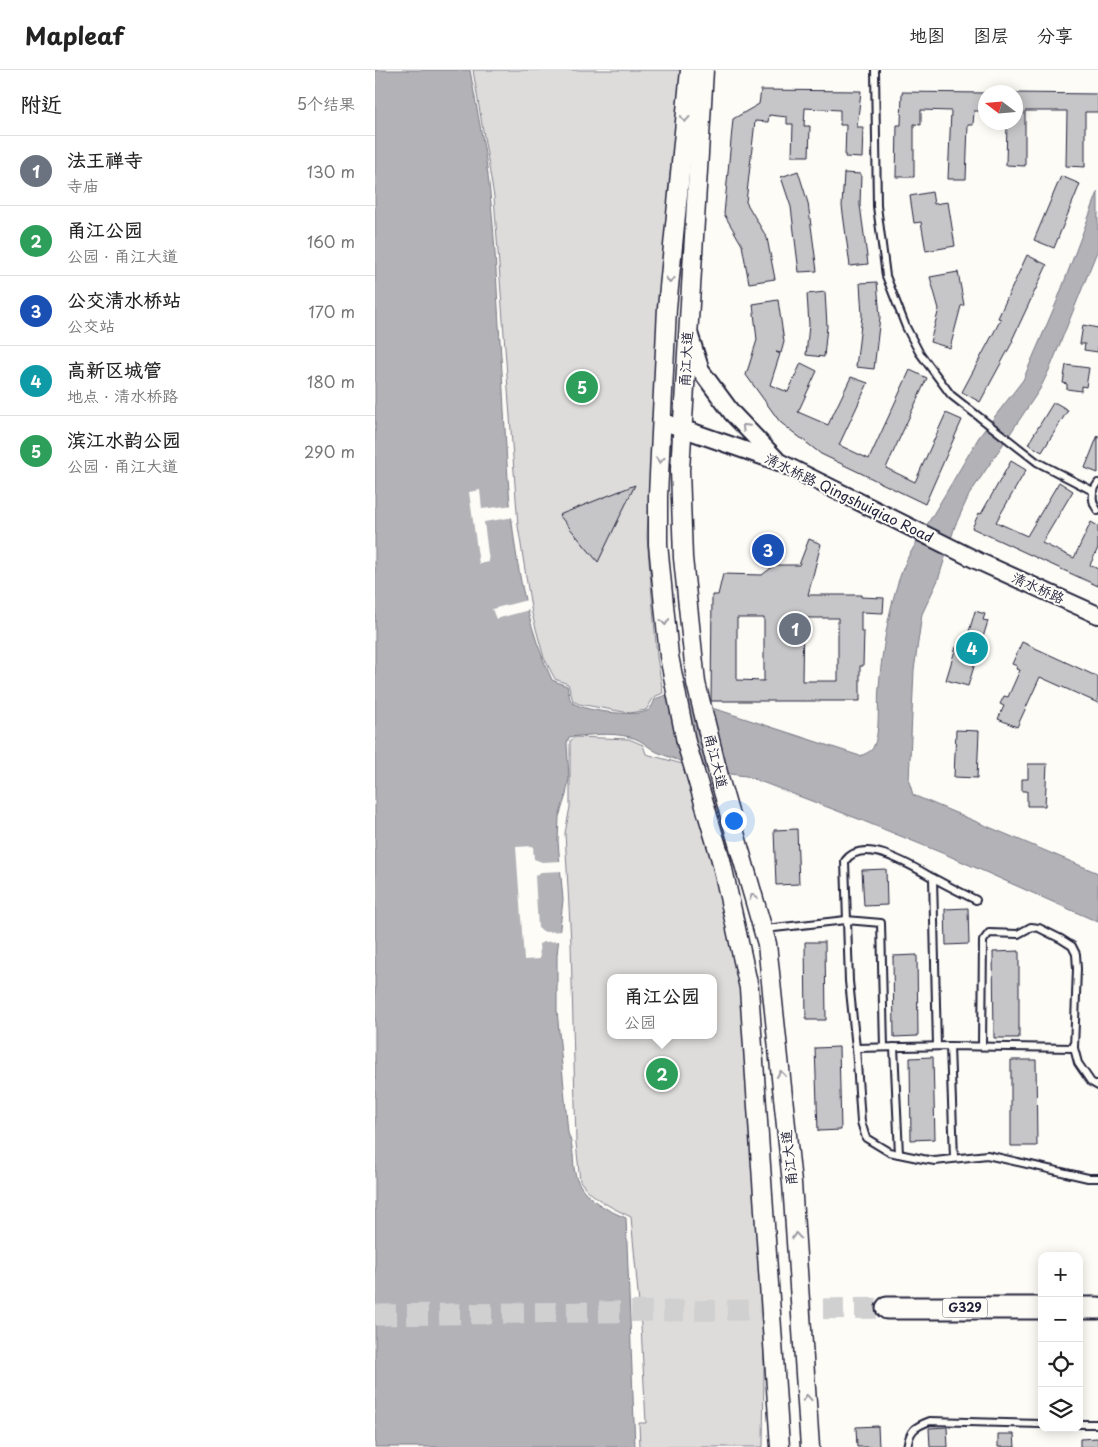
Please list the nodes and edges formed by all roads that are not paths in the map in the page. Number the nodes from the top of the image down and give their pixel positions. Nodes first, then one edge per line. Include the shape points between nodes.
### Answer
1 (690, 70) edge
2 (704, 70) edge
3 (875, 70) edge
4 (688, 328) junction
5 (661, 421) junction
6 (682, 428) junction
7 (779, 462) junction
8 (1098, 483) edge
9 (1093, 491) junction
10 (1098, 511) edge
11 (978, 561) joint
12 (1098, 614) edge
13 (933, 878) junction
14 (976, 900) dead end
15 (846, 920) junction
16 (762, 929) junction
17 (937, 1046) junction
18 (950, 1046) junction
19 (982, 1046) junction
20 (883, 1047) junction
21 (894, 1047) junction
22 (856, 1048) junction
23 (1074, 1048) junction
24 (1098, 1086) edge
25 (899, 1154) junction
26 (954, 1158) junction
27 (1098, 1178) edge
28 (887, 1308) tunnel mouth
29 (1038, 1308) edge
30 (1083, 1308) edge
31 (1098, 1308) edge
32 (1038, 1424) edge
33 (1083, 1424) edge
34 (1098, 1424) edge
35 (780, 1447) edge
36 (810, 1447) edge
37 (907, 1447) edge

1 -> 5 main road, 甬江大道 via 667,308
2 - 4 main road, 甬江大道
3 - 9 lane via 877,206 886,276 910,335 951,395 1037,462
4 - 6 main road, 甬江大道
7 -> 4 street via 732,413 701,371
5 - 6 street, 清水桥路 Qingshuiqiao Road
5 -> 35 main road, 甬江大道 via 658,544 669,656 686,742 721,860 749,988
6 - 7 street, 清水桥路 Qingshuiqiao Road
16 -> 6 main road, 甬江大道 via 696,682 683,558 679,470
7 - 11 street, 清水桥路 Qingshuiqiao Road
8 - 9 lane
9 - 10 lane via 1093,503
11 - 12 street, 清水桥路
13 - 14 lane
13 - 15 lane via 910,864 877,852 850,854 845,861
13 - 17 lane
15 - 16 lane
15 - 20 lane via 881,923
15 - 22 lane
36 -> 16 main road, 甬江大道 via 792,1183 767,944
17 - 18 lane
17 - 21 lane
18 - 19 lane
18 - 26 lane
19 - 23 lane
19 - 23 lane via 983,942 989,933 1018,934 1031,927 1061,938 1072,946 1076,954
20 - 21 lane
20 - 22 lane
21 - 25 lane
22 - 25 lane via 861,1122 866,1138 889,1152
23 - 24 lane via 1078,1063 1091,1082
25 - 26 lane via 935,1160
26 - 27 lane via 987,1155
28 - 29 highway, G329
30 - 31 highway
32 - 37 lane via 930,1421 910,1433
33 - 34 lane

